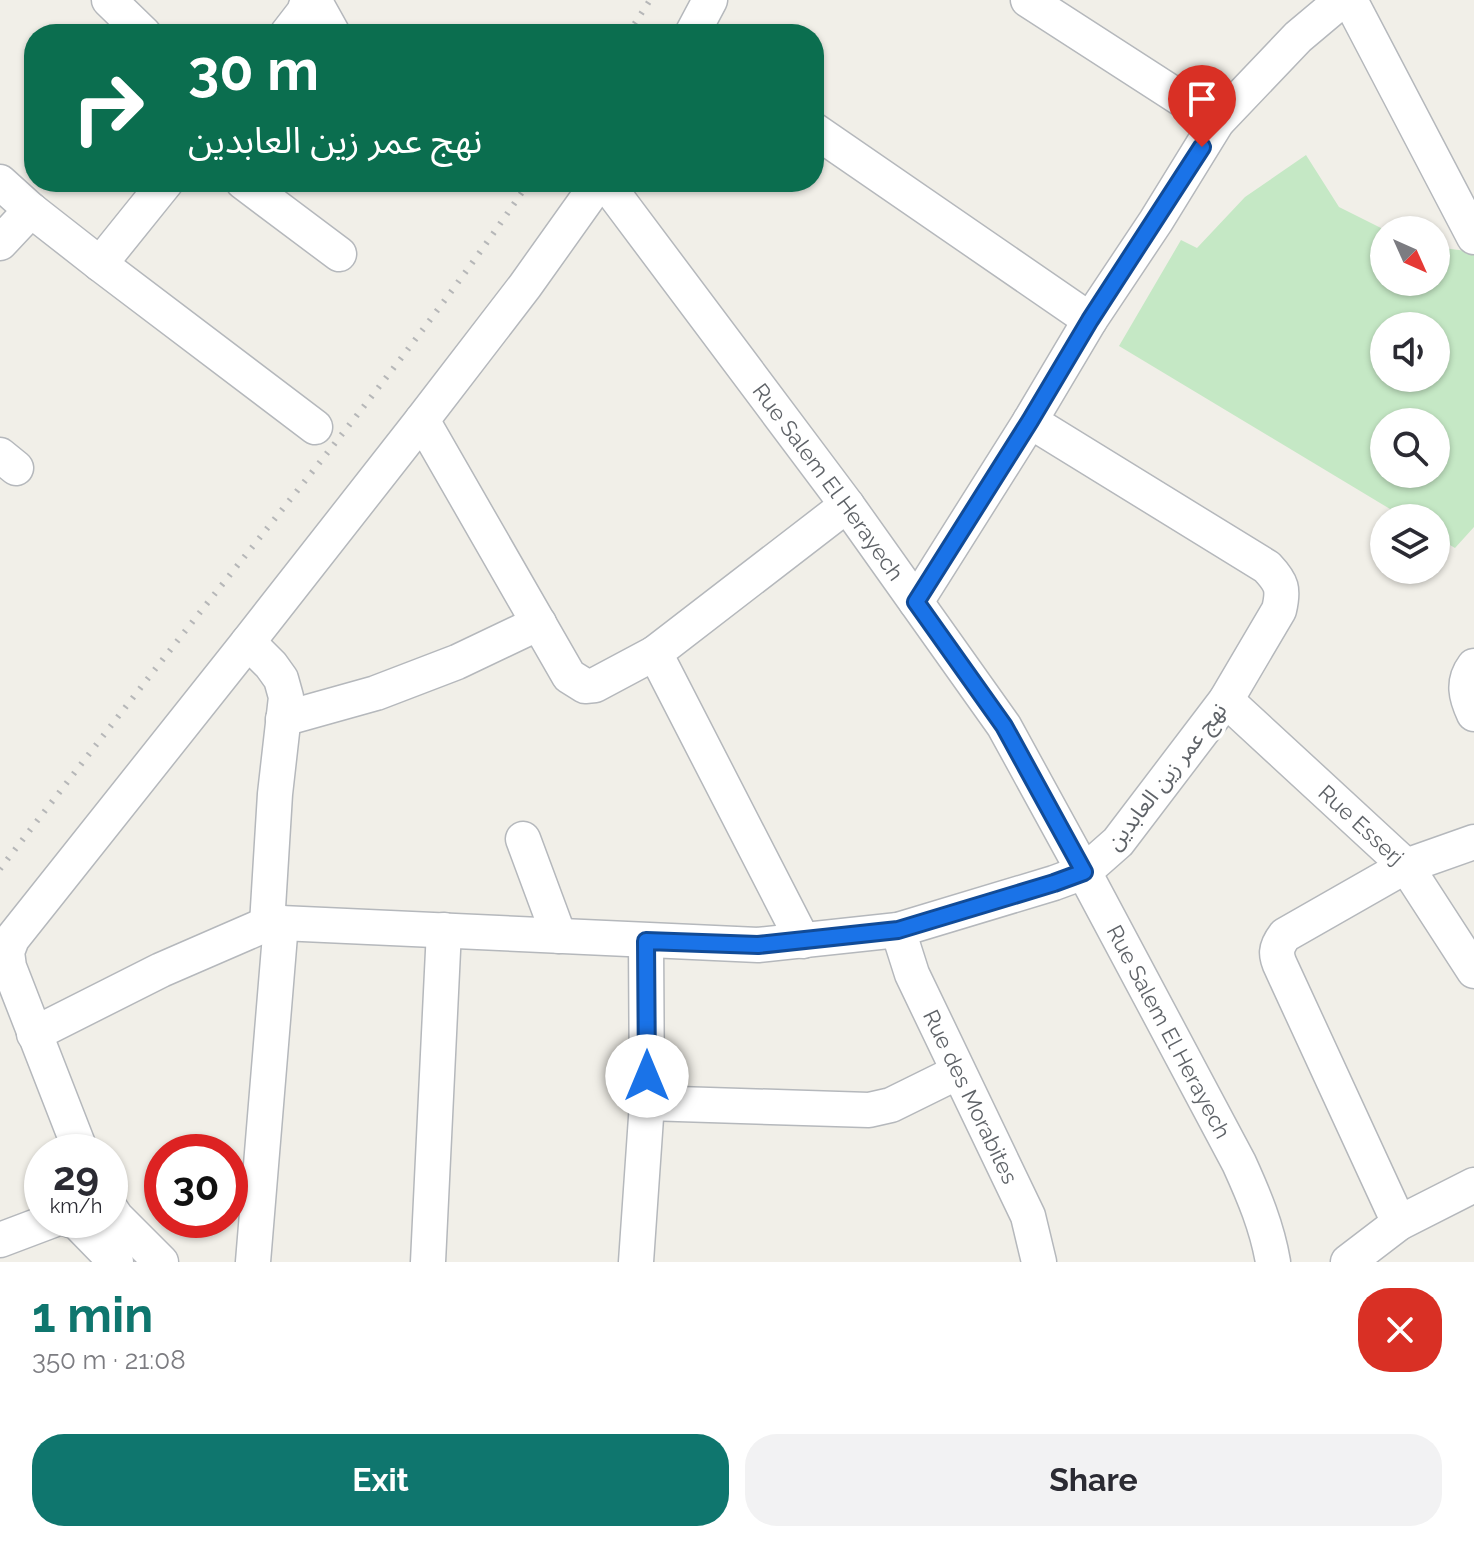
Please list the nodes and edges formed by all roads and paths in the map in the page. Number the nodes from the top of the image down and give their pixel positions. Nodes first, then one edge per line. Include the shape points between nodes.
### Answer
1 (109, 0) edge
2 (311, 0) edge
3 (710, 0) edge
4 (1028, 0) edge
5 (1342, 0) edge
6 (1350, 0) edge
7 (134, 24) edge
8 (295, 24) edge
9 (327, 24) edge
10 (697, 24) edge
11 (1217, 122) junction
12 (824, 137) edge
13 (0, 182) edge
14 (1462, 183) edge
15 (158, 192) edge
16 (256, 192) edge
17 (595, 192) edge
18 (610, 192) edge
19 (31, 210) junction
20 (1474, 237) edge
21 (0, 243) edge
22 (339, 254) dead end
23 (100, 264) junction
24 (1090, 320) junction
25 (422, 420) junction
26 (1030, 421) junction
27 (315, 427) dead end
28 (847, 505) junction
29 (916, 602) junction
30 (539, 623) junction
31 (248, 642) junction
32 (655, 653) junction
33 (1474, 666) edge
34 (1226, 700) junction
35 (1474, 714) edge
36 (283, 719) junction
37 (523, 839) dead end
38 (1474, 842) edge
39 (1406, 866) junction
40 (1084, 872) junction
41 (274, 923) junction
42 (444, 930) junction
43 (898, 930) junction
44 (559, 936) junction
45 (646, 941) junction
46 (803, 941) junction
47 (1474, 971) edge
48 (34, 1034) junction
49 (958, 1072) junction
50 (647, 1103) junction
51 (74, 1134) edge
52 (1474, 1185) edge
53 (1399, 1223) junction
54 (128, 1229) edge
55 (24, 1231) edge
56 (93, 1238) edge
57 (0, 1240) edge
58 (116, 1262) edge
59 (161, 1262) edge
60 (253, 1262) edge
61 (428, 1262) edge
62 (636, 1262) edge
63 (1039, 1262) edge
64 (1273, 1262) edge
65 (1348, 1262) edge

1 - 7 street
2 - 8 street
2 - 9 street
3 - 10 street
4 - 11 street
5 - 11 street via 1298,37
6 - 14 street
11 - 24 street
12 - 24 street
13 - 19 street
14 - 20 street
15 - 23 street
16 - 22 street
17 - 25 street
18 - 28 street, Rue Salem El Herayech
19 - 21 street
19 - 23 street
23 - 27 street
24 - 26 street
25 - 30 street
25 - 31 street
26 - 29 street
26 - 34 street, نهج عمر زين العابدين via 1267,567 1278,579 1283,594 1279,610
28 - 29 street, Rue Salem El Herayech
28 - 32 street
29 - 40 street, Rue Salem El Herayech via 1004,726
30 - 32 street via 569,676 585,686
30 - 36 street via 376,693
31 - 36 street via 281,679 286,697
31 - 48 street via 12,939 9,967
32 - 46 street
33 - 35 street via 1465,685
34 - 39 street, Rue Esserj
34 - 40 street, نهج عمر زين العابدين via 1118,842
36 - 41 street via 275,794
37 - 44 street
38 - 39 street
39 - 47 street, Rue Esserj
39 - 53 street via 1285,935 1276,946 1276,956
40 - 43 street, نهج عمر زين العابدين
40 - 64 street, Rue Salem El Herayech via 1255,1196
41 - 42 street, نهج عمر زين العابدين
41 - 48 street via 161,970
41 - 60 street
42 - 44 street, نهج عمر زين العابدين
42 - 61 street
43 - 46 street, نهج عمر زين العابدين
43 - 49 street, Rue des Morabites via 912,974
44 - 45 street, نهج عمر زين العابدين
45 - 46 street, نهج عمر زين العابدين
45 - 50 street
48 - 51 street
49 - 50 street via 891,1105 869,1110
49 - 63 street, Rue des Morabites via 1028,1216
50 - 62 street
52 - 53 street
53 - 65 street
54 - 59 street
55 - 57 street
56 - 58 street

